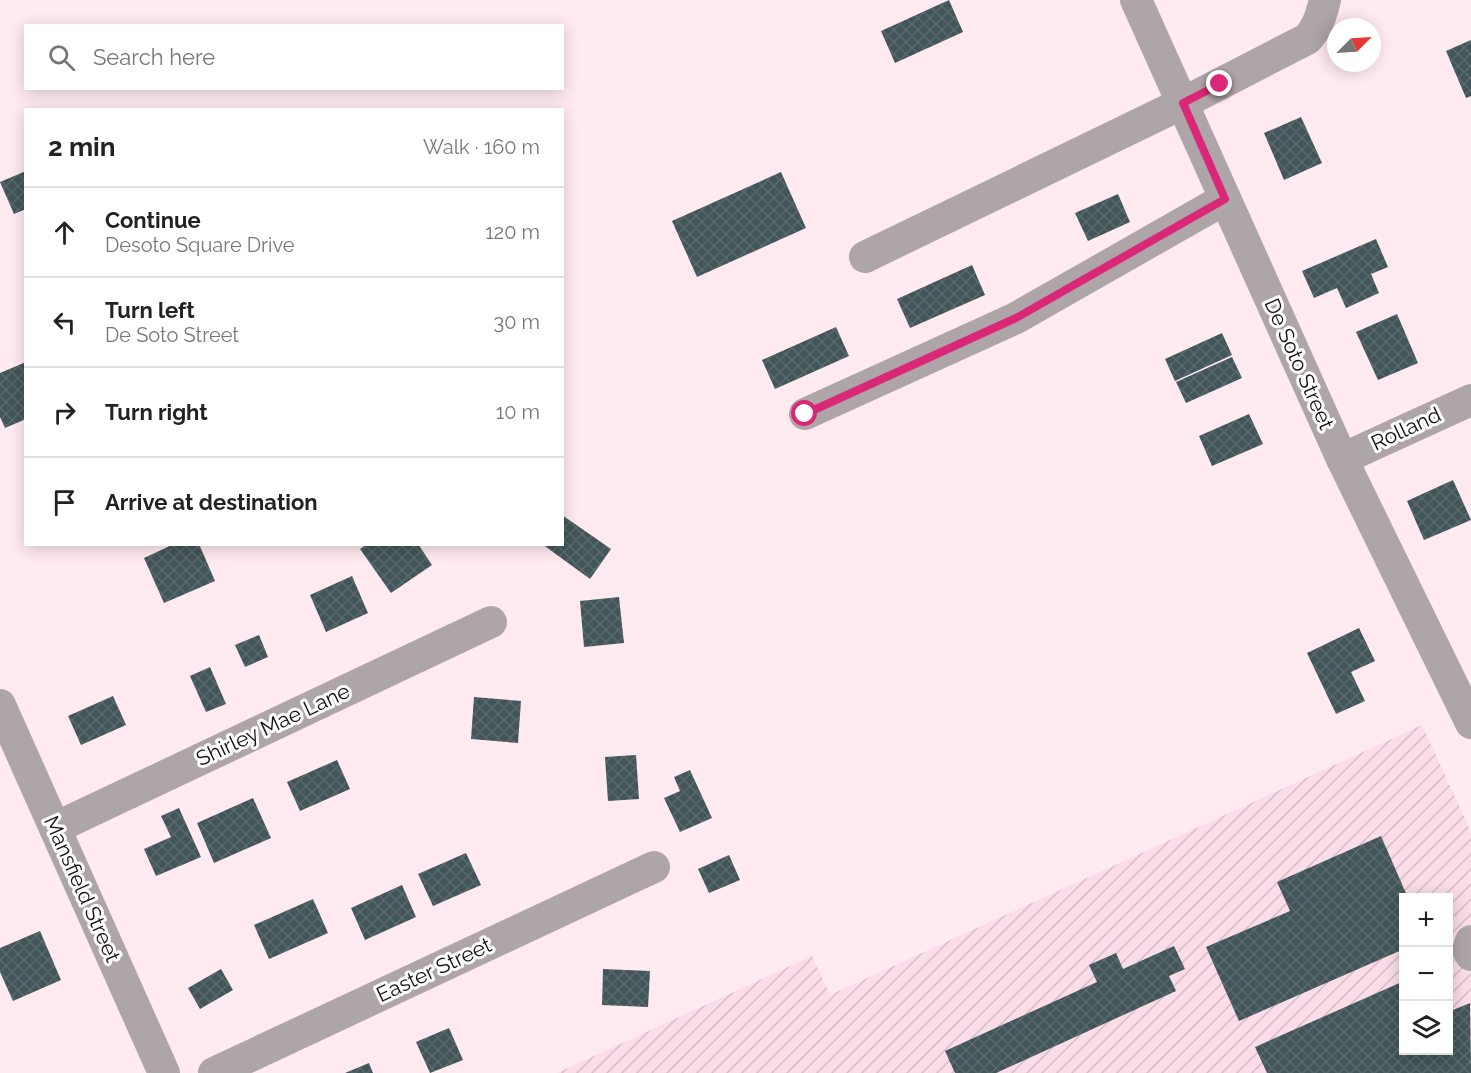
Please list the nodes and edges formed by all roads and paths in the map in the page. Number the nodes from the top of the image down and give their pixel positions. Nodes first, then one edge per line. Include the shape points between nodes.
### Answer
1 (1136, 0) edge
2 (1325, 0) edge
3 (1183, 103) junction
4 (1225, 199) junction
5 (865, 257) dead end
6 (1471, 400) edge
7 (805, 414) dead end
8 (1342, 459) junction
9 (492, 622) dead end
10 (0, 705) edge
11 (1471, 723) edge
12 (55, 828) junction
13 (654, 867) dead end
14 (1471, 941) edge
15 (1471, 955) edge
16 (164, 1073) edge
17 (213, 1073) edge

1 - 3 street, De Soto Street
2 - 3 street via 1314,32 1307,39
3 - 4 street, De Soto Street
3 - 5 street
4 - 7 street via 1016,318
4 - 8 street, De Soto Street
6 - 8 street, Rolland
8 - 11 street, De Soto Street
9 - 12 street, Shirley Mae Lane
10 - 12 street, Mansfield Street
12 - 16 street, Mansfield Street
13 - 17 street, Easter Street
14 - 15 street

